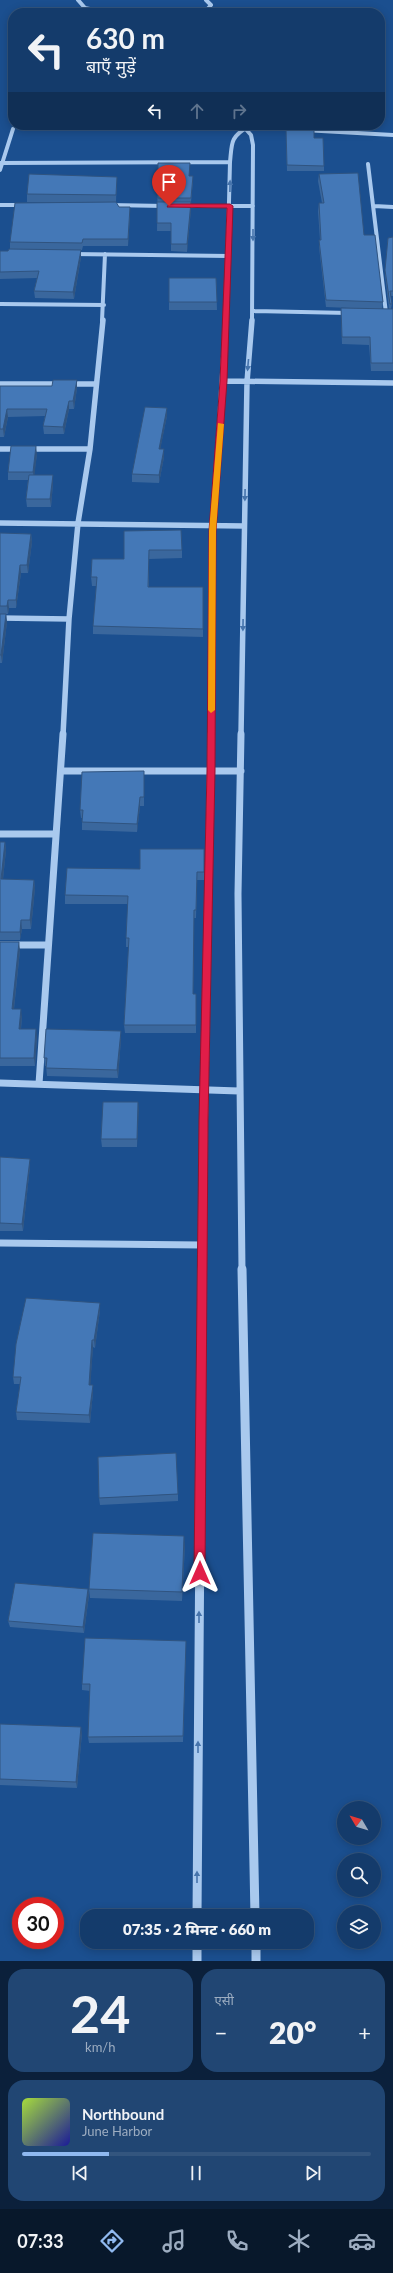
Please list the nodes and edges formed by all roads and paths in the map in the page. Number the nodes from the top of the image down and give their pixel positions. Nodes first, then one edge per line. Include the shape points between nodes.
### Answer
1 (78, 0) edge
2 (206, 0) edge
3 (85, 8) edge
4 (208, 8) edge
5 (13, 130) edge
6 (240, 130) edge
7 (247, 130) edge
8 (310, 130) edge
9 (393, 135) edge
10 (230, 162) junction
11 (1, 163) edge
12 (368, 164) dead end
13 (0, 170) edge
14 (0, 205) edge
15 (32, 205) edge
16 (103, 205) edge
17 (230, 206) junction
18 (253, 206) junction
19 (374, 206) junction
20 (393, 207) edge
21 (68, 254) edge
22 (106, 254) junction
23 (229, 256) junction
24 (0, 304) edge
25 (104, 305) junction
26 (253, 311) junction
27 (354, 313) edge
28 (378, 313) edge
29 (386, 313) junction
30 (393, 313) edge
31 (223, 381) junction
32 (247, 382) junction
33 (393, 383) edge
34 (0, 384) edge
35 (95, 384) junction
36 (0, 449) edge
37 (90, 449) junction
38 (0, 523) edge
39 (78, 523) junction
40 (213, 525) junction
41 (244, 526) junction
42 (0, 618) edge
43 (69, 619) junction
44 (61, 771) junction
45 (211, 771) junction
46 (241, 771) junction
47 (0, 834) edge
48 (55, 834) junction
49 (0, 945) edge
50 (48, 945) junction
51 (0, 1083) edge
52 (39, 1084) junction
53 (204, 1089) junction
54 (238, 1091) junction
55 (0, 1242) edge
56 (202, 1245) junction
57 (197, 1909) edge
58 (255, 1909) edge
59 (197, 1949) edge
60 (256, 1949) edge
61 (197, 1961) edge
62 (256, 1961) edge

1 - 3 street
2 - 4 street via 211,5
5 - 11 street
6 - 10 street via 233,138
7 - 18 street via 253,140
8 - 9 street
10 - 11 street
17 -> 10 street
11 - 13 street
12 - 19 street
14 - 15 street
16 - 17 street
17 - 18 street
17 - 23 street
18 -> 26 street
19 - 20 street
19 - 29 street
21 - 22 street
22 - 23 street
22 - 25 street
23 - 31 street
24 - 25 street
25 - 35 street
26 - 27 street
26 -> 32 street
28 - 29 street
29 - 30 street
31 - 32 street
31 - 40 street
32 - 33 street
32 -> 41 street
34 - 35 street
35 - 37 street
36 - 37 street
37 - 39 street
38 - 39 street
39 - 40 street
39 - 43 street
40 - 41 street
40 - 45 street
41 -> 46 street
42 - 43 street
43 - 44 street
44 - 45 street
44 - 48 street
45 - 46 street
45 - 53 street
46 - 54 street
47 - 48 street
48 - 50 street
49 - 50 street
50 - 52 street
51 - 52 street
52 - 53 street
53 - 54 street
53 - 56 street
54 - 58 street
55 - 56 street
57 -> 56 street
59 - 61 street
60 - 62 street

